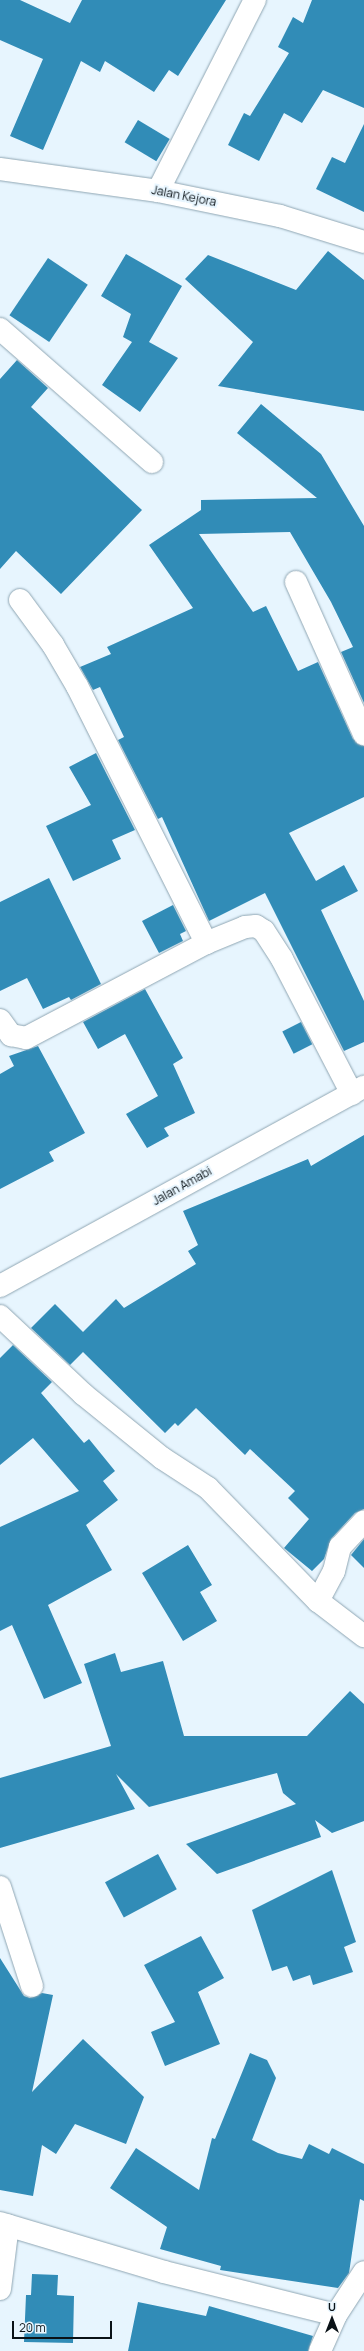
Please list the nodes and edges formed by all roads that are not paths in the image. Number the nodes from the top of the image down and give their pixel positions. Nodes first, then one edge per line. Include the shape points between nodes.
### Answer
1 (255, 0) edge
2 (0, 169) edge
3 (158, 191) junction
4 (364, 242) edge
5 (0, 328) edge
6 (152, 462) dead end
7 (296, 582) dead end
8 (20, 600) dead end
9 (364, 734) edge
10 (206, 943) junction
11 (0, 1020) edge
12 (358, 1091) edge
13 (0, 1286) edge
14 (0, 1316) edge
15 (364, 1521) edge
16 (318, 1601) junction
17 (364, 1636) edge
18 (0, 1887) edge
19 (32, 1986) dead end
20 (4, 2224) edge
21 (364, 2272) edge
22 (0, 2289) edge
23 (336, 2315) junction
24 (320, 2351) edge

1 - 3 street
2 - 3 street, Jalan Kejora
3 - 4 street, Jalan Kejora via 280,216
5 - 6 street
7 - 9 street
8 - 10 street via 53,645 77,686
10 - 11 street via 26,1038 11,1034
10 - 12 street via 245,927 256,926 264,931
12 - 13 street, Jalan Amabi
14 - 16 street via 83,1394 162,1458 208,1488
15 - 16 street via 340,1547 334,1571
16 - 17 street
18 - 19 street
20 - 22 street
20 - 23 street via 164,2272
21 - 23 street
23 - 24 street

